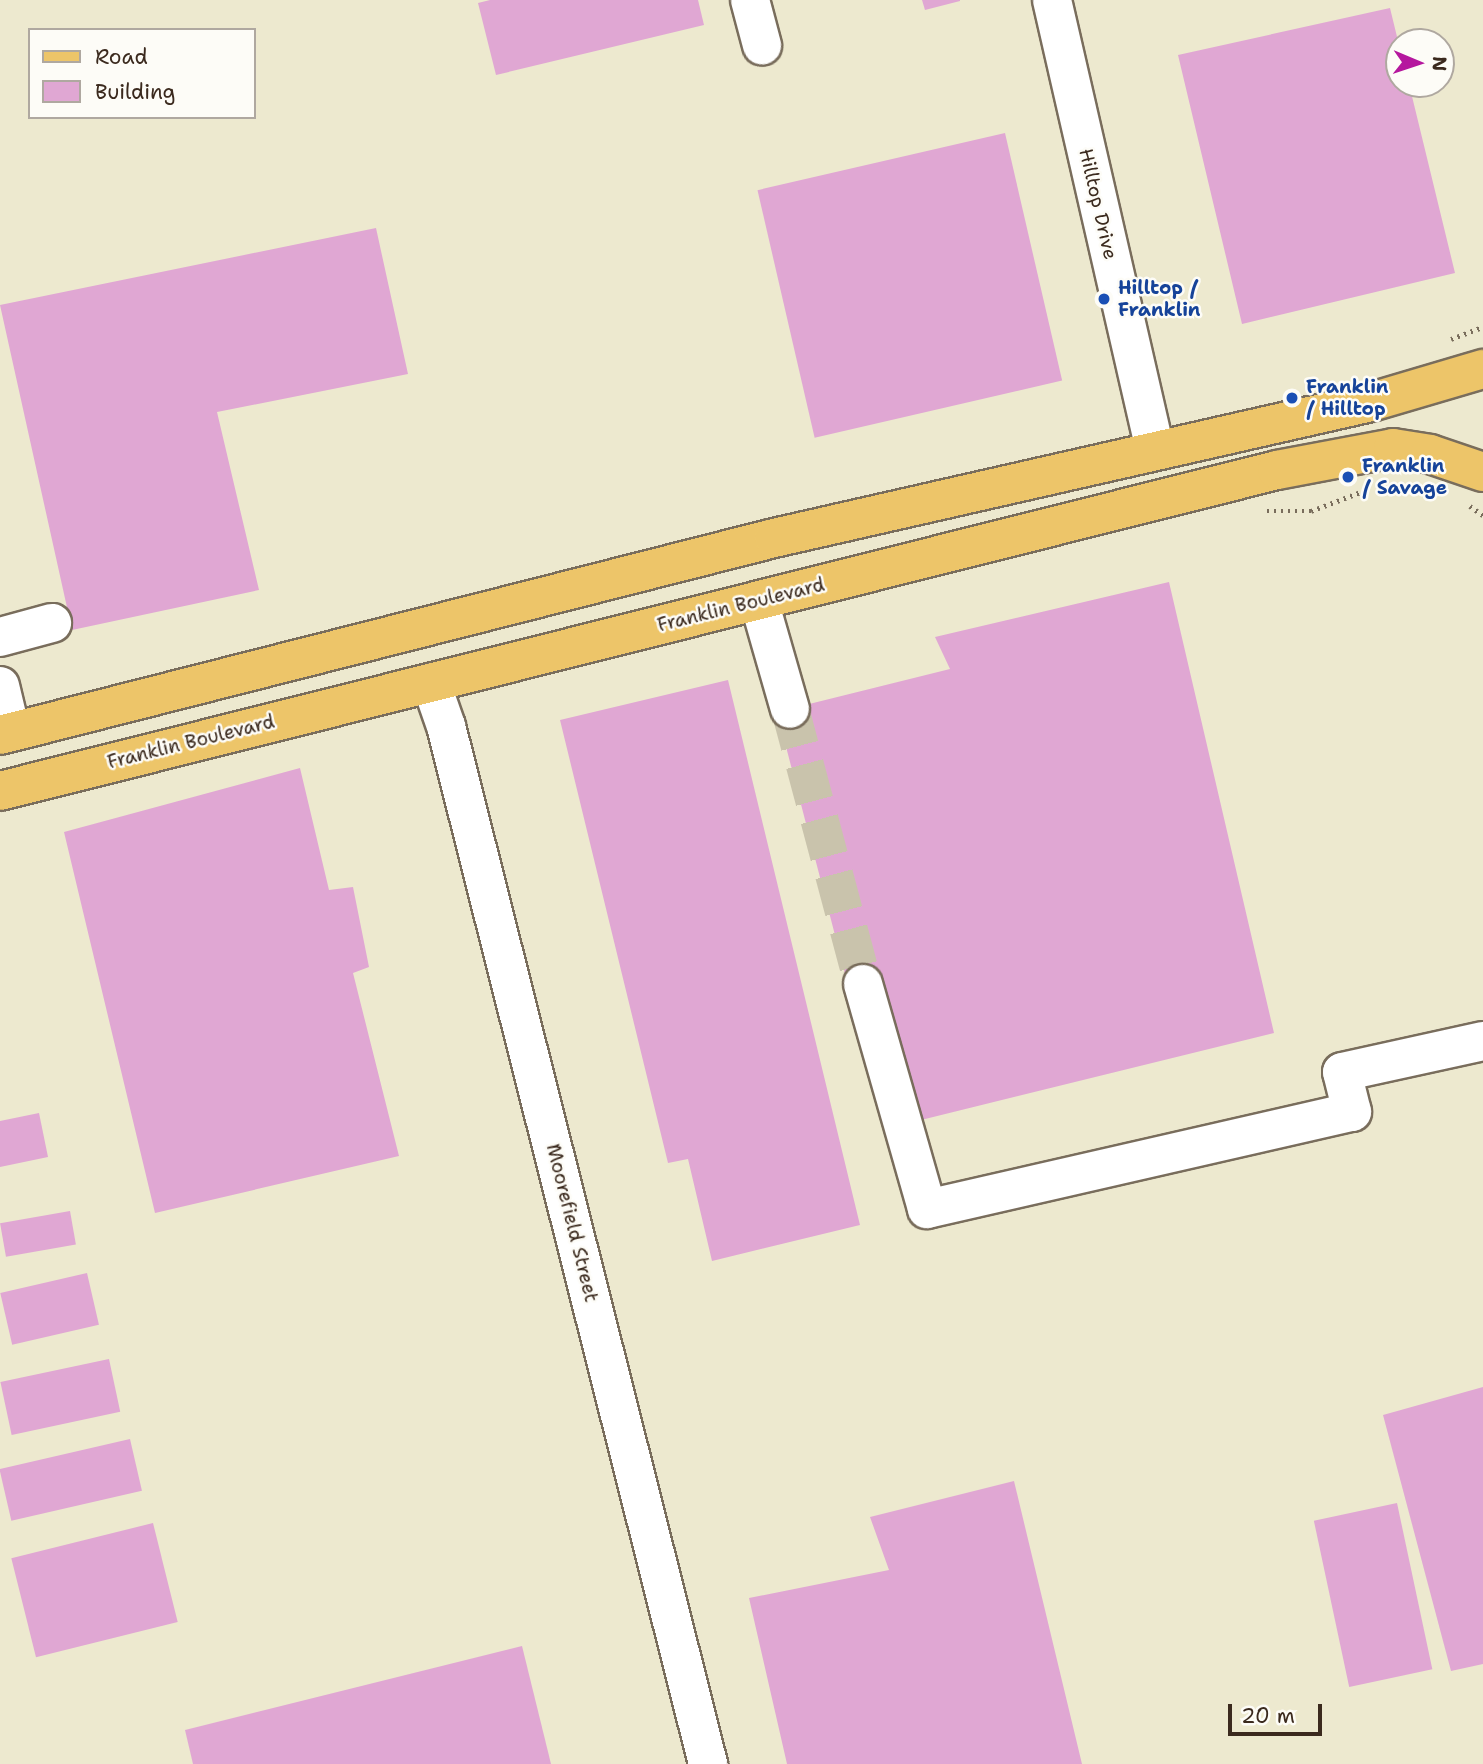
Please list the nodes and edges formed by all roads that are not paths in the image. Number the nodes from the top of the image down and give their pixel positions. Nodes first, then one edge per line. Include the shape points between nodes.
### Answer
1 (750, 0) edge
2 (1052, 0) edge
3 (762, 45) dead end
4 (1483, 369) edge
5 (1156, 448) junction
6 (1472, 486) edge
7 (759, 601) junction
8 (52, 623) dead end
9 (0, 637) edge
10 (432, 683) junction
11 (0, 686) edge
12 (790, 709) tunnel mouth
13 (6, 734) edge
14 (0, 791) edge
15 (863, 984) tunnel mouth
16 (1483, 1041) edge
17 (708, 1764) edge

1 - 3 street
2 - 5 street, Hilltop Drive
4 - 5 main road via 1371,402
5 - 13 main road via 774,538
6 - 7 main road, Franklin Boulevard via 1430,454 1393,448 1276,470
7 - 10 main road, Franklin Boulevard
7 - 12 street
8 - 9 street
10 - 14 main road, Franklin Boulevard
10 - 17 street, Moorefield Street
11 - 13 street
15 - 16 street via 927,1209 1352,1112 1342,1072

